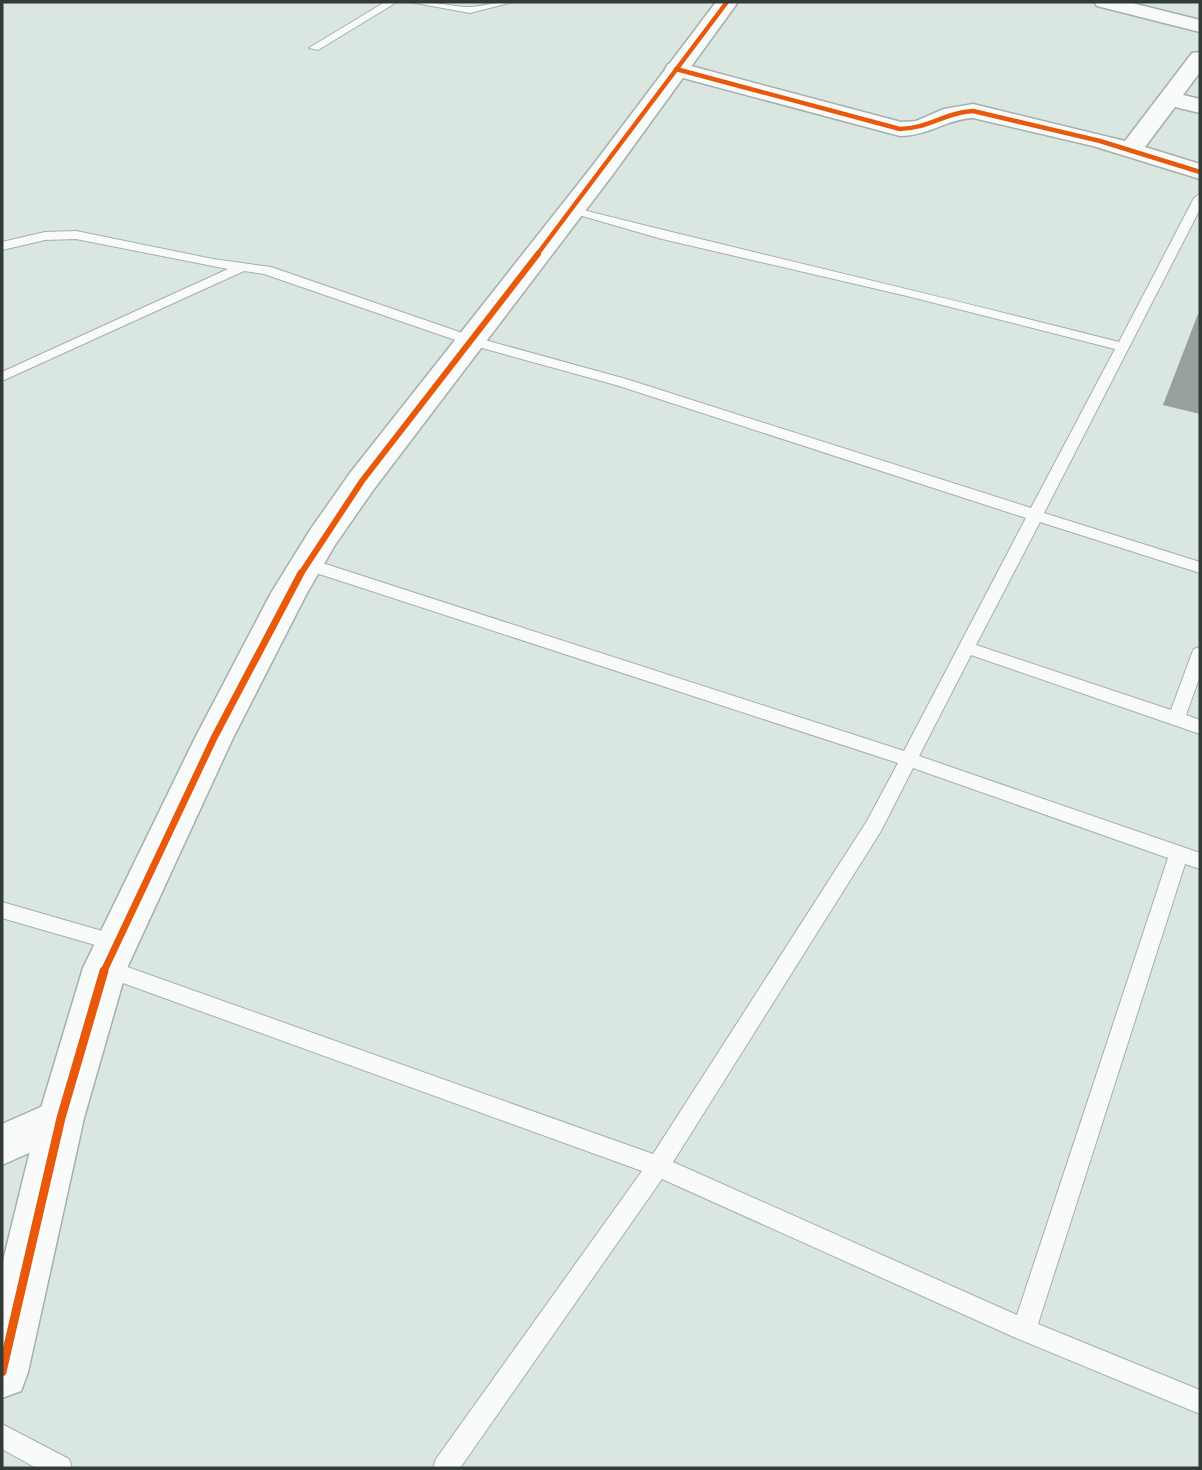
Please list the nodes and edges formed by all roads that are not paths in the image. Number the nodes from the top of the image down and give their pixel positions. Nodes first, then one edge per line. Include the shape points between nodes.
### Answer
1 (392, 2) edge
2 (415, 2) edge
3 (508, 2) edge
4 (727, 2) edge
5 (1104, 2) edge
6 (1200, 26) edge
7 (314, 48) dead end
8 (1200, 58) edge
9 (676, 69) junction
10 (1169, 99) junction
11 (1200, 106) edge
12 (1129, 151) junction
13 (1200, 172) edge
14 (1200, 198) edge
15 (571, 211) junction
16 (2, 246) edge
17 (242, 267) junction
18 (470, 340) junction
19 (1124, 347) junction
20 (2, 377) edge
21 (1036, 517) junction
22 (307, 564) junction
23 (1200, 568) edge
24 (968, 648) junction
25 (1200, 653) edge
26 (1176, 719) junction
27 (1200, 727) edge
28 (909, 760) junction
29 (1179, 854) junction
30 (1200, 861) edge
31 (2, 910) edge
32 (111, 955) junction
33 (61, 1118) junction
34 (2, 1146) edge
35 (658, 1166) junction
36 (1024, 1329) junction
37 (2, 1372) edge
38 (1200, 1402) edge
39 (2, 1436) edge
40 (60, 1468) edge
41 (445, 1468) edge

1 - 7 lane
2 - 3 lane via 470,10
4 - 9 street
5 - 6 street
8 - 10 street
9 - 12 street via 900,129 926,128 947,113 973,111
9 - 15 street
10 - 11 street
10 - 12 street
12 - 13 street
14 - 19 lane
15 - 18 street
15 - 19 lane
16 - 17 lane via 45,236 76,235
17 - 18 lane via 266,270
17 - 20 lane
18 - 21 lane via 621,382
18 - 22 street via 362,481
19 - 21 lane
21 - 23 lane
21 - 24 lane
22 - 28 lane
22 - 32 street via 214,738
24 - 26 lane
24 - 28 lane
25 - 26 lane
26 - 27 lane
28 - 29 lane
28 - 35 lane via 874,826
29 - 30 lane
29 - 36 lane
31 - 32 lane
32 - 33 street
32 - 35 lane
33 - 34 street
33 - 37 street
35 - 36 lane
35 - 41 lane
36 - 38 lane
39 - 40 lane

